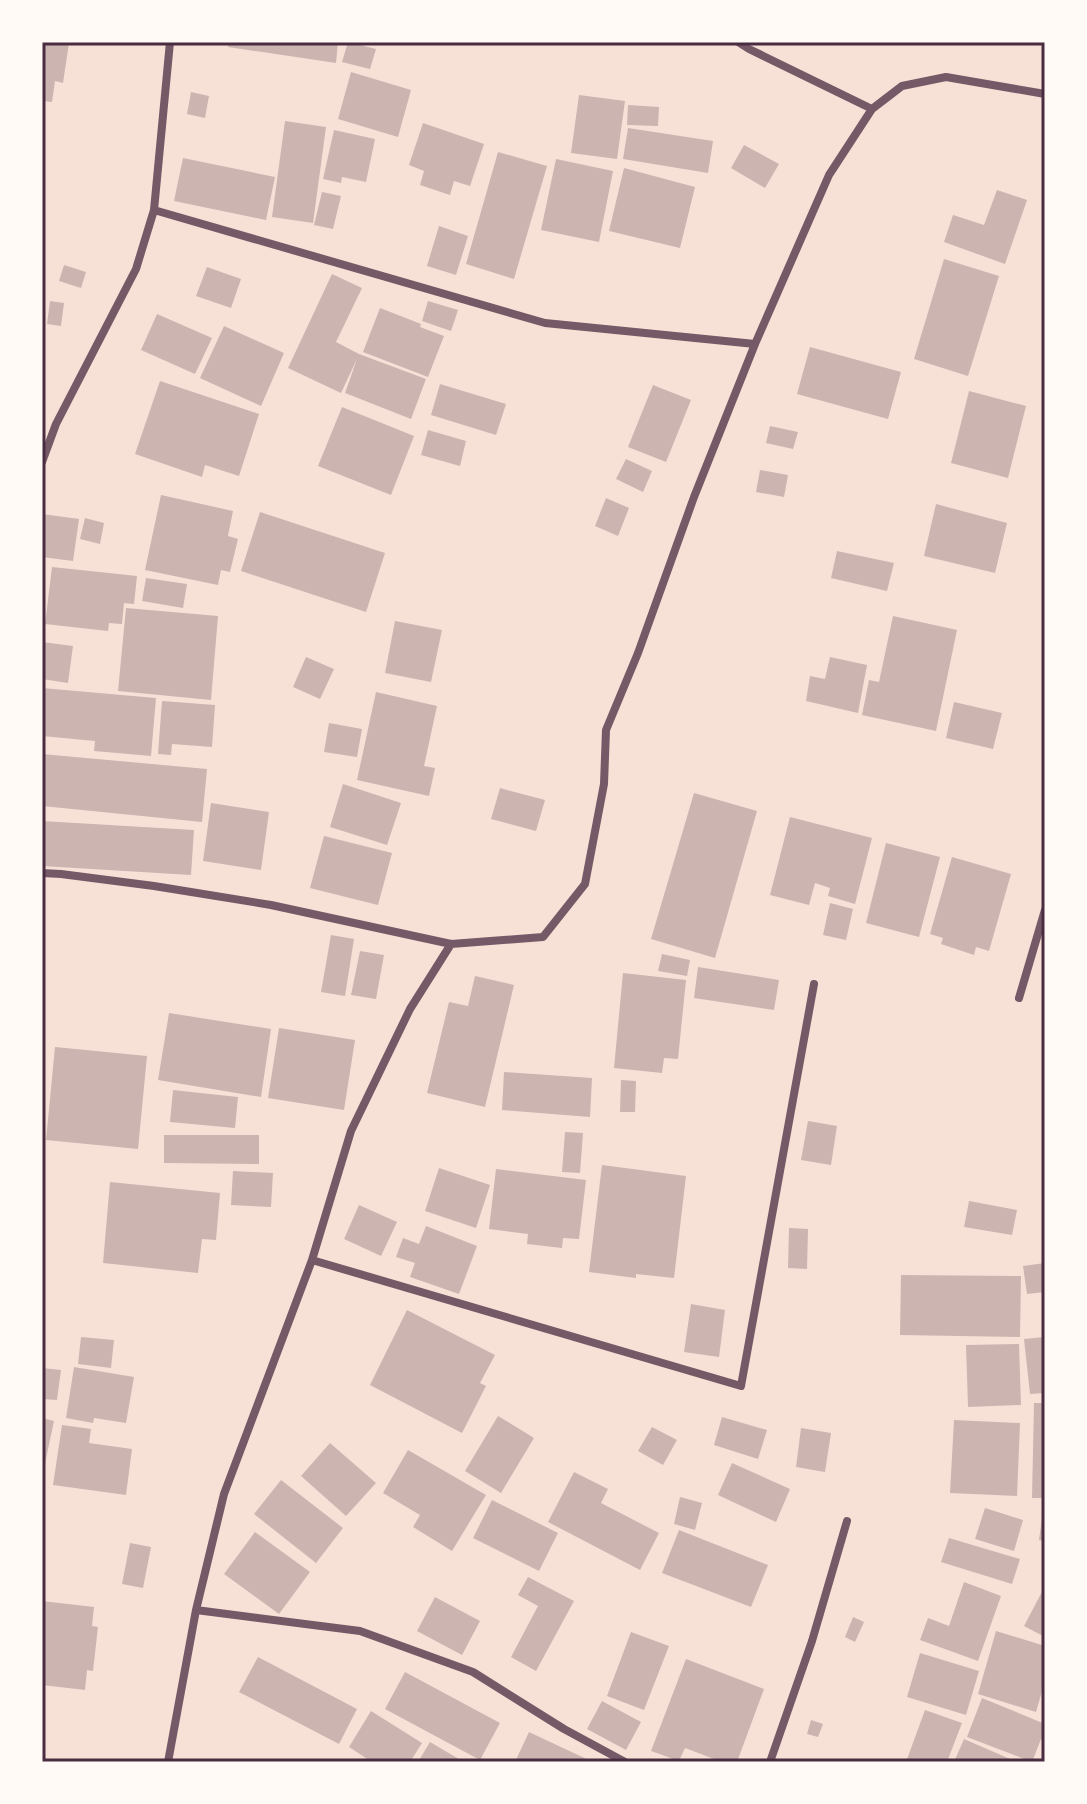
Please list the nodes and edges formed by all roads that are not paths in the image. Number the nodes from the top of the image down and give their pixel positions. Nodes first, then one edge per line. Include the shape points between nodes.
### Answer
1 (170, 42) edge
2 (738, 42) edge
3 (1045, 94) edge
4 (872, 109) junction
5 (154, 210) junction
6 (755, 344) junction
7 (42, 462) edge
8 (42, 873) edge
9 (1045, 910) edge
10 (451, 944) junction
11 (814, 984) dead end
12 (1019, 998) dead end
13 (312, 1260) junction
14 (847, 1521) dead end
15 (196, 1610) junction
16 (168, 1762) edge
17 (625, 1762) edge
18 (770, 1762) edge

1 - 5 street
2 - 4 street
3 - 4 street via 946,77 902,86
4 - 6 street via 829,175
5 - 6 street via 545,323
5 - 7 street via 136,269 56,424
6 - 10 street via 606,730 604,784 585,884 543,937
8 - 10 street via 271,905
9 - 12 street
10 - 13 street via 410,1009 351,1131
11 - 13 street via 741,1386
13 - 15 street via 224,1494
14 - 18 street
15 - 16 street
15 - 17 street via 360,1631 473,1672

